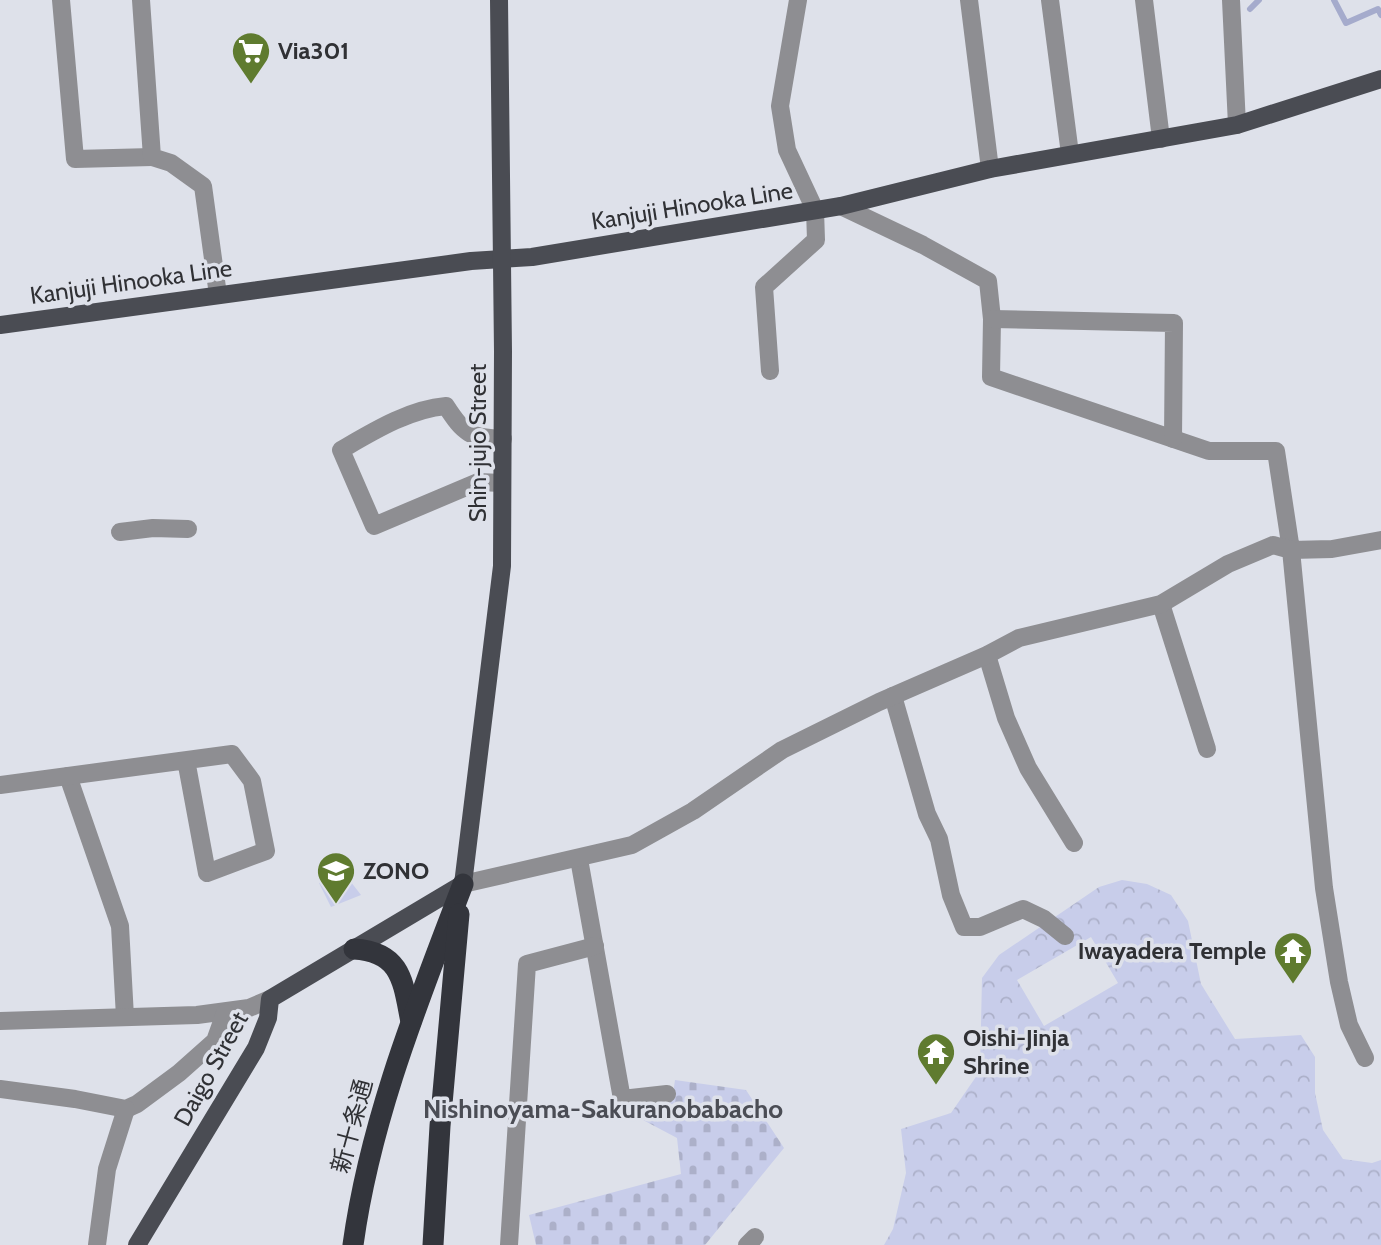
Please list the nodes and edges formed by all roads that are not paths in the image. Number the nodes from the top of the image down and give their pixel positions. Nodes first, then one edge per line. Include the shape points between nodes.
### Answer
1 (61, 0) edge
2 (141, 0) edge
3 (499, 0) edge
4 (798, 0) edge
5 (969, 0) edge
6 (1050, 0) edge
7 (1144, 0) edge
8 (1231, 0) edge
9 (1381, 79) edge
10 (1237, 125) junction
11 (1161, 139) junction
12 (1070, 154) junction
13 (152, 157) junction
14 (990, 169) junction
15 (841, 205) junction
16 (816, 210) junction
17 (502, 258) junction
18 (218, 295) junction
19 (992, 319) junction
20 (0, 325) edge
21 (770, 371) dead end
22 (503, 439) junction
23 (1173, 439) junction
24 (502, 483) junction
25 (188, 528) dead end
26 (120, 532) dead end
27 (1381, 540) edge
28 (1291, 550) junction
29 (1161, 604) junction
30 (987, 655) junction
31 (893, 696) junction
32 (1207, 749) dead end
33 (186, 760) junction
34 (68, 776) junction
35 (0, 785) edge
36 (1074, 843) dead end
37 (579, 859) junction
38 (463, 884) junction
39 (1065, 936) dead end
40 (595, 946) junction
41 (354, 950) junction
42 (270, 999) junction
43 (225, 1013) junction
44 (125, 1017) junction
45 (0, 1021) edge
46 (411, 1022) junction
47 (1365, 1058) dead end
48 (0, 1088) edge
49 (667, 1094) dead end
50 (126, 1109) junction
51 (97, 1245) edge
52 (137, 1245) edge
53 (353, 1245) edge
54 (433, 1245) edge
55 (509, 1245) edge

1 - 13 street via 75,159
2 - 13 street
3 - 17 main road, Shin-jujo Street
4 - 16 street via 780,106 787,150
5 - 14 street
6 - 12 street
7 - 11 street
8 - 10 street
9 - 10 main road, Kanjuji Hinooka Line
10 - 11 main road, Kanjuji Hinooka Line
11 - 12 main road, Kanjuji Hinooka Line
12 - 14 main road, Kanjuji Hinooka Line
13 - 18 street via 171,163 203,186
14 - 15 main road, Kanjuji Hinooka Line
15 - 16 main road, Kanjuji Hinooka Line
15 - 19 street via 988,281
16 - 17 main road, Kanjuji Hinooka Line
16 - 21 street via 816,240 764,287
17 - 18 main road, Kanjuji Hinooka Line
17 - 22 main road, Shin-jujo Street
18 - 20 main road, Kanjuji Hinooka Line
19 - 23 street via 991,377
19 - 23 street via 1174,323
22 - 24 main road, Shin-jujo Street
22 - 24 street via 477,438 461,428 446,406 411,415 341,450 374,526 478,482
23 - 28 street via 1209,451 1276,451
24 - 38 main road, Shin-jujo Street via 502,566
25 - 26 street
27 - 28 street via 1332,549
28 - 29 street via 1273,545 1239,559
28 - 47 street via 1331,938 1349,1025
29 - 30 street via 1019,638
29 - 32 street
30 - 31 street
30 - 36 street via 1006,718 1028,768
31 - 37 street via 782,750 693,811 632,845
31 - 39 street via 964,927 980,927 1023,909
33 - 33 street via 207,873 265,851 252,781 232,754
33 - 34 street
34 - 35 street
34 - 44 street via 120,926
37 - 38 street
37 - 40 street
38 - 41 main road, Daigo Street
38 - 46 highway, 新十条通
38 - 54 highway
40 - 49 street via 622,1099
40 - 55 street via 527,964
41 - 42 main road, Daigo Street
41 - 46 highway via 379,953 396,968
42 - 43 street
42 - 52 main road, Daigo Street via 256,1048
43 - 44 street
43 - 50 street via 215,1041
44 - 45 street
46 - 53 highway, 新十条通 via 378,1124
48 - 50 street
50 - 51 street via 107,1169

